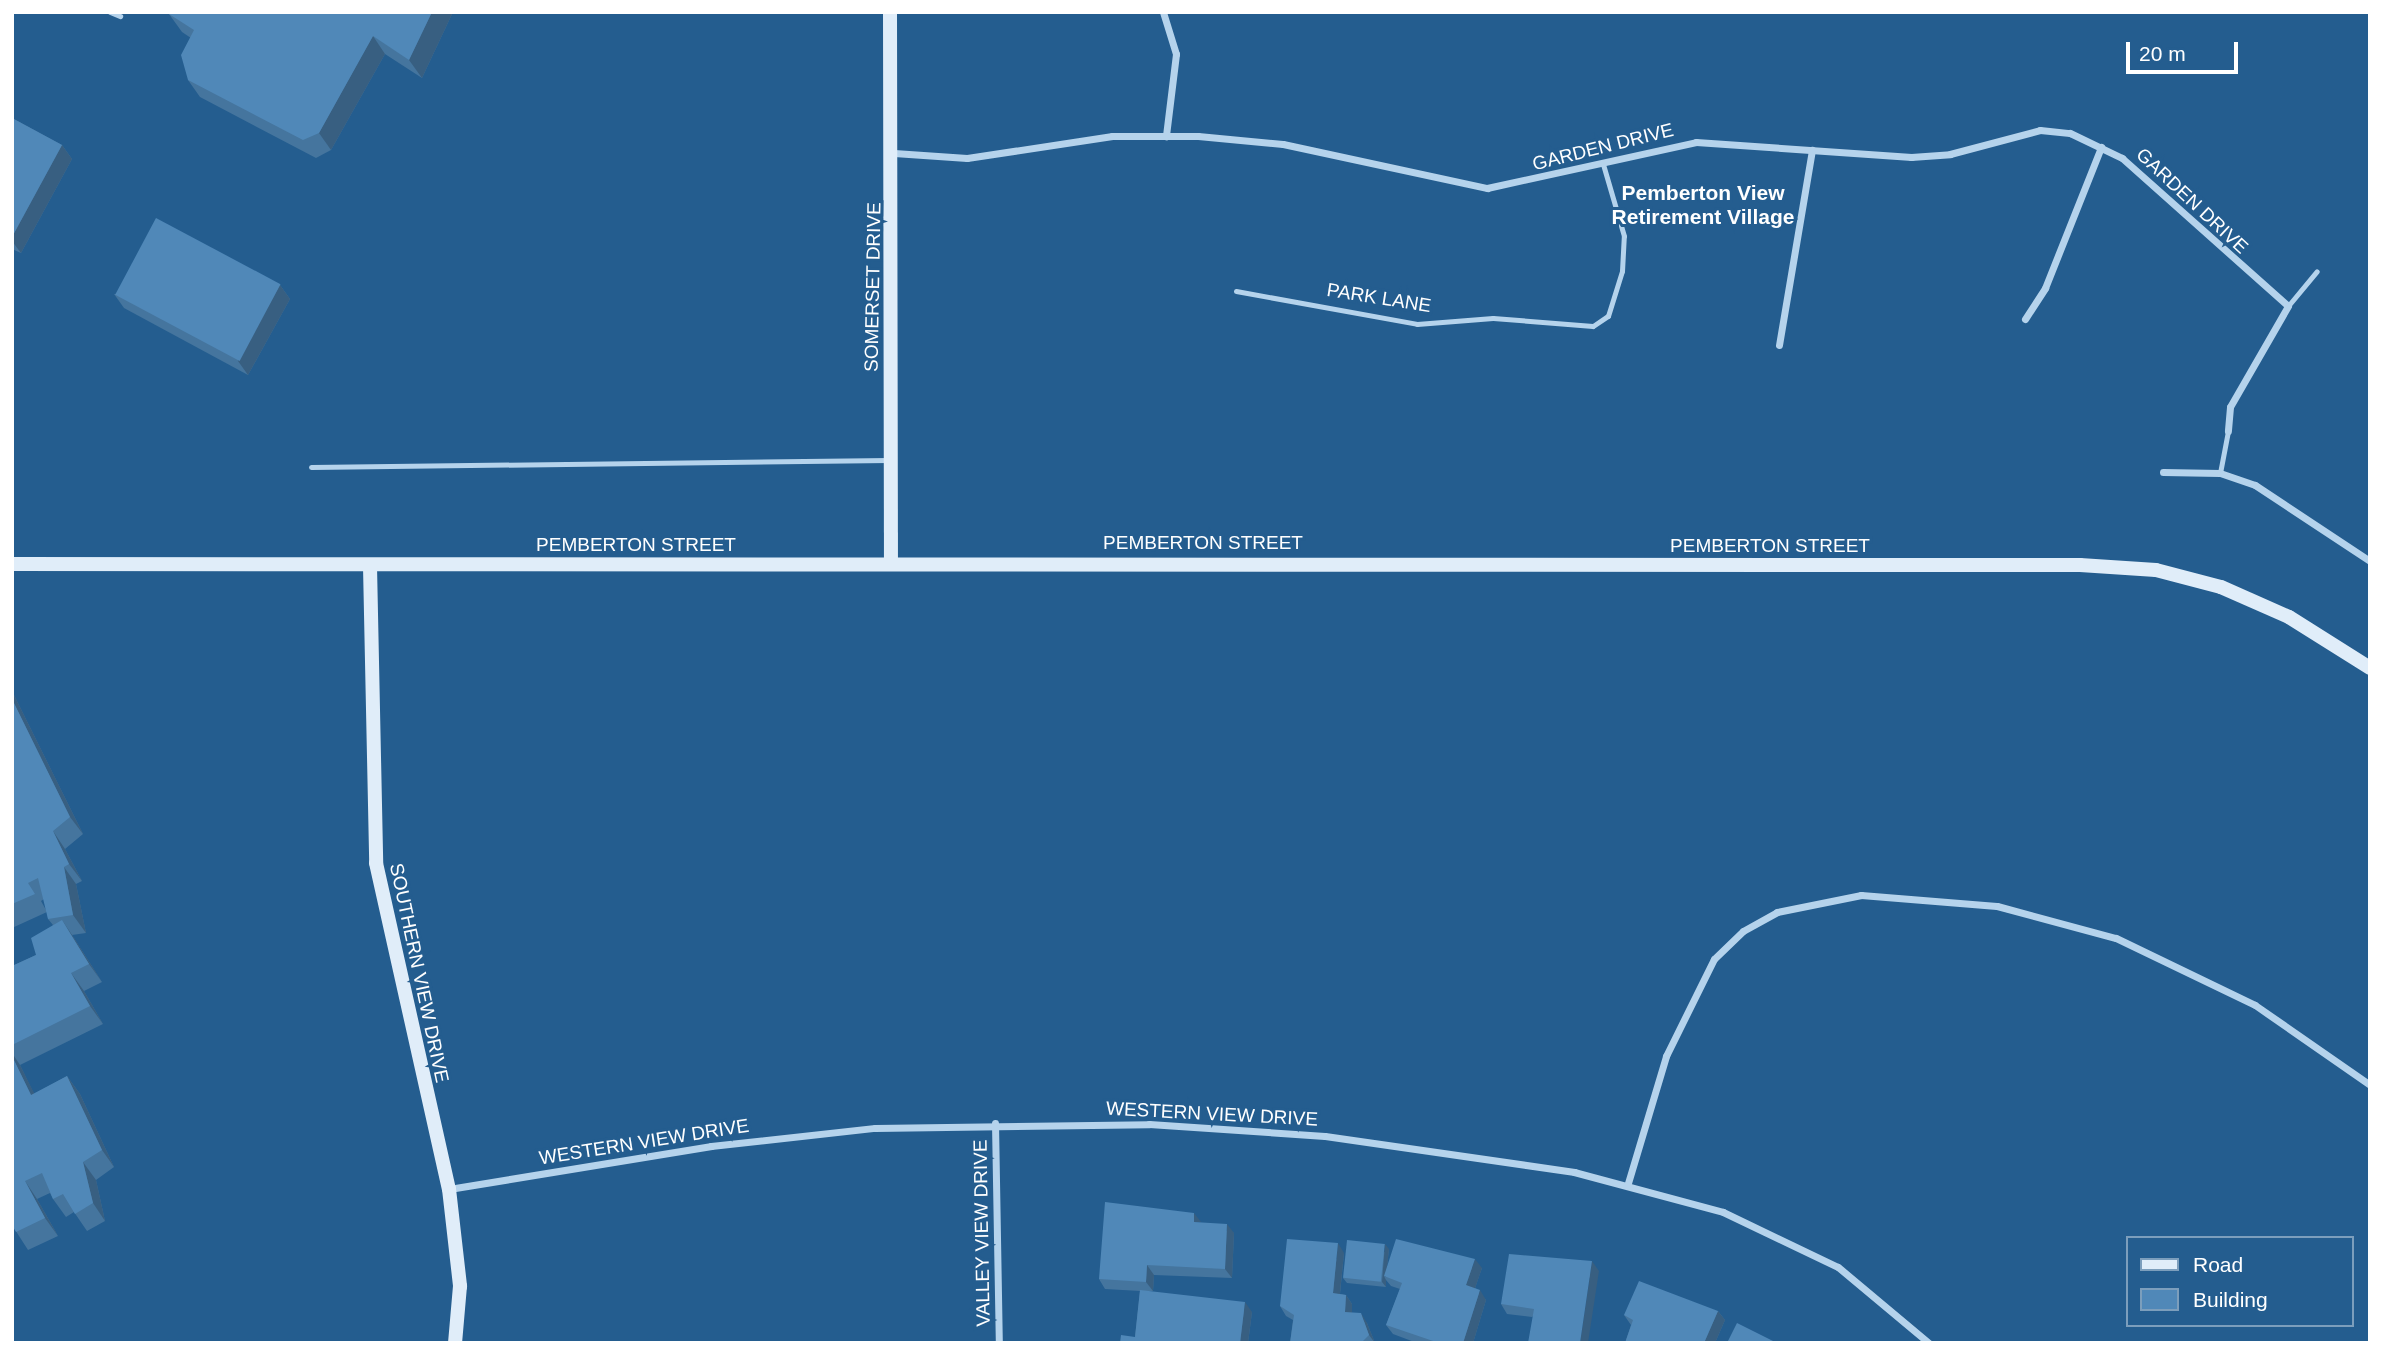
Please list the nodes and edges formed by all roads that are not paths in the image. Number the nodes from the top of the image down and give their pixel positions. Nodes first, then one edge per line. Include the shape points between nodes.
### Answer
1 (110, 12) edge
2 (890, 12) edge
3 (1163, 12) edge
4 (120, 16) dead end
5 (1166, 136) junction
6 (2101, 147) junction
7 (1812, 150) junction
8 (894, 153) junction
9 (1603, 164) junction
10 (2318, 271) dead end
11 (1236, 291) dead end
12 (2288, 306) junction
13 (2025, 319) dead end
14 (1779, 345) dead end
15 (2228, 431) joint
16 (890, 460) junction
17 (311, 467) dead end
18 (2163, 472) dead end
19 (2220, 473) junction
20 (2370, 561) edge
21 (891, 562) junction
22 (12, 564) edge
23 (370, 566) junction
24 (2370, 668) edge
25 (2370, 1085) edge
26 (995, 1124) junction
27 (1628, 1184) junction
28 (449, 1189) junction
29 (455, 1343) edge
30 (999, 1343) edge
31 (1929, 1343) edge

1 - 4 lane
2 - 8 main road, SOMERSET DRIVE
3 - 5 street via 1176,54
5 - 8 street, GARDEN DRIVE via 1101,137 967,158
5 - 9 street, GARDEN DRIVE via 1283,144 1488,188
6 - 7 street, GARDEN DRIVE via 2070,133 2040,130 1950,154
6 - 12 street, GARDEN DRIVE
6 - 13 street via 2050,276
7 - 9 street, GARDEN DRIVE via 1696,142
7 - 14 street
8 - 16 main road, SOMERSET DRIVE
9 - 11 lane, PARK LANE via 1624,236 1622,271 1608,316 1593,326 1493,318 1417,324
10 - 12 lane
12 - 15 street via 2230,407
15 - 19 lane
16 - 17 lane
16 - 21 main road, SOMERSET DRIVE
18 - 19 street
19 - 20 street via 2287,501
21 - 23 main road, PEMBERTON STREET
21 - 24 main road, PEMBERTON STREET via 2092,566 2156,570 2221,587 2289,617
22 - 23 main road, PEMBERTON STREET
23 - 28 main road, SOUTHERN VIEW DRIVE via 376,863
25 - 27 street via 2255,1005 2116,938 1945,898 1848,897 1761,919 1714,960 1666,1056
26 - 27 street, WESTERN VIEW DRIVE via 1149,1124 1325,1136 1476,1154
26 - 28 street, WESTERN VIEW DRIVE via 875,1128 738,1143
26 - 30 street, VALLEY VIEW DRIVE
27 - 31 street, WESTERN VIEW DRIVE via 1723,1212 1816,1255
28 - 29 main road, SOUTHERN VIEW DRIVE via 460,1286

